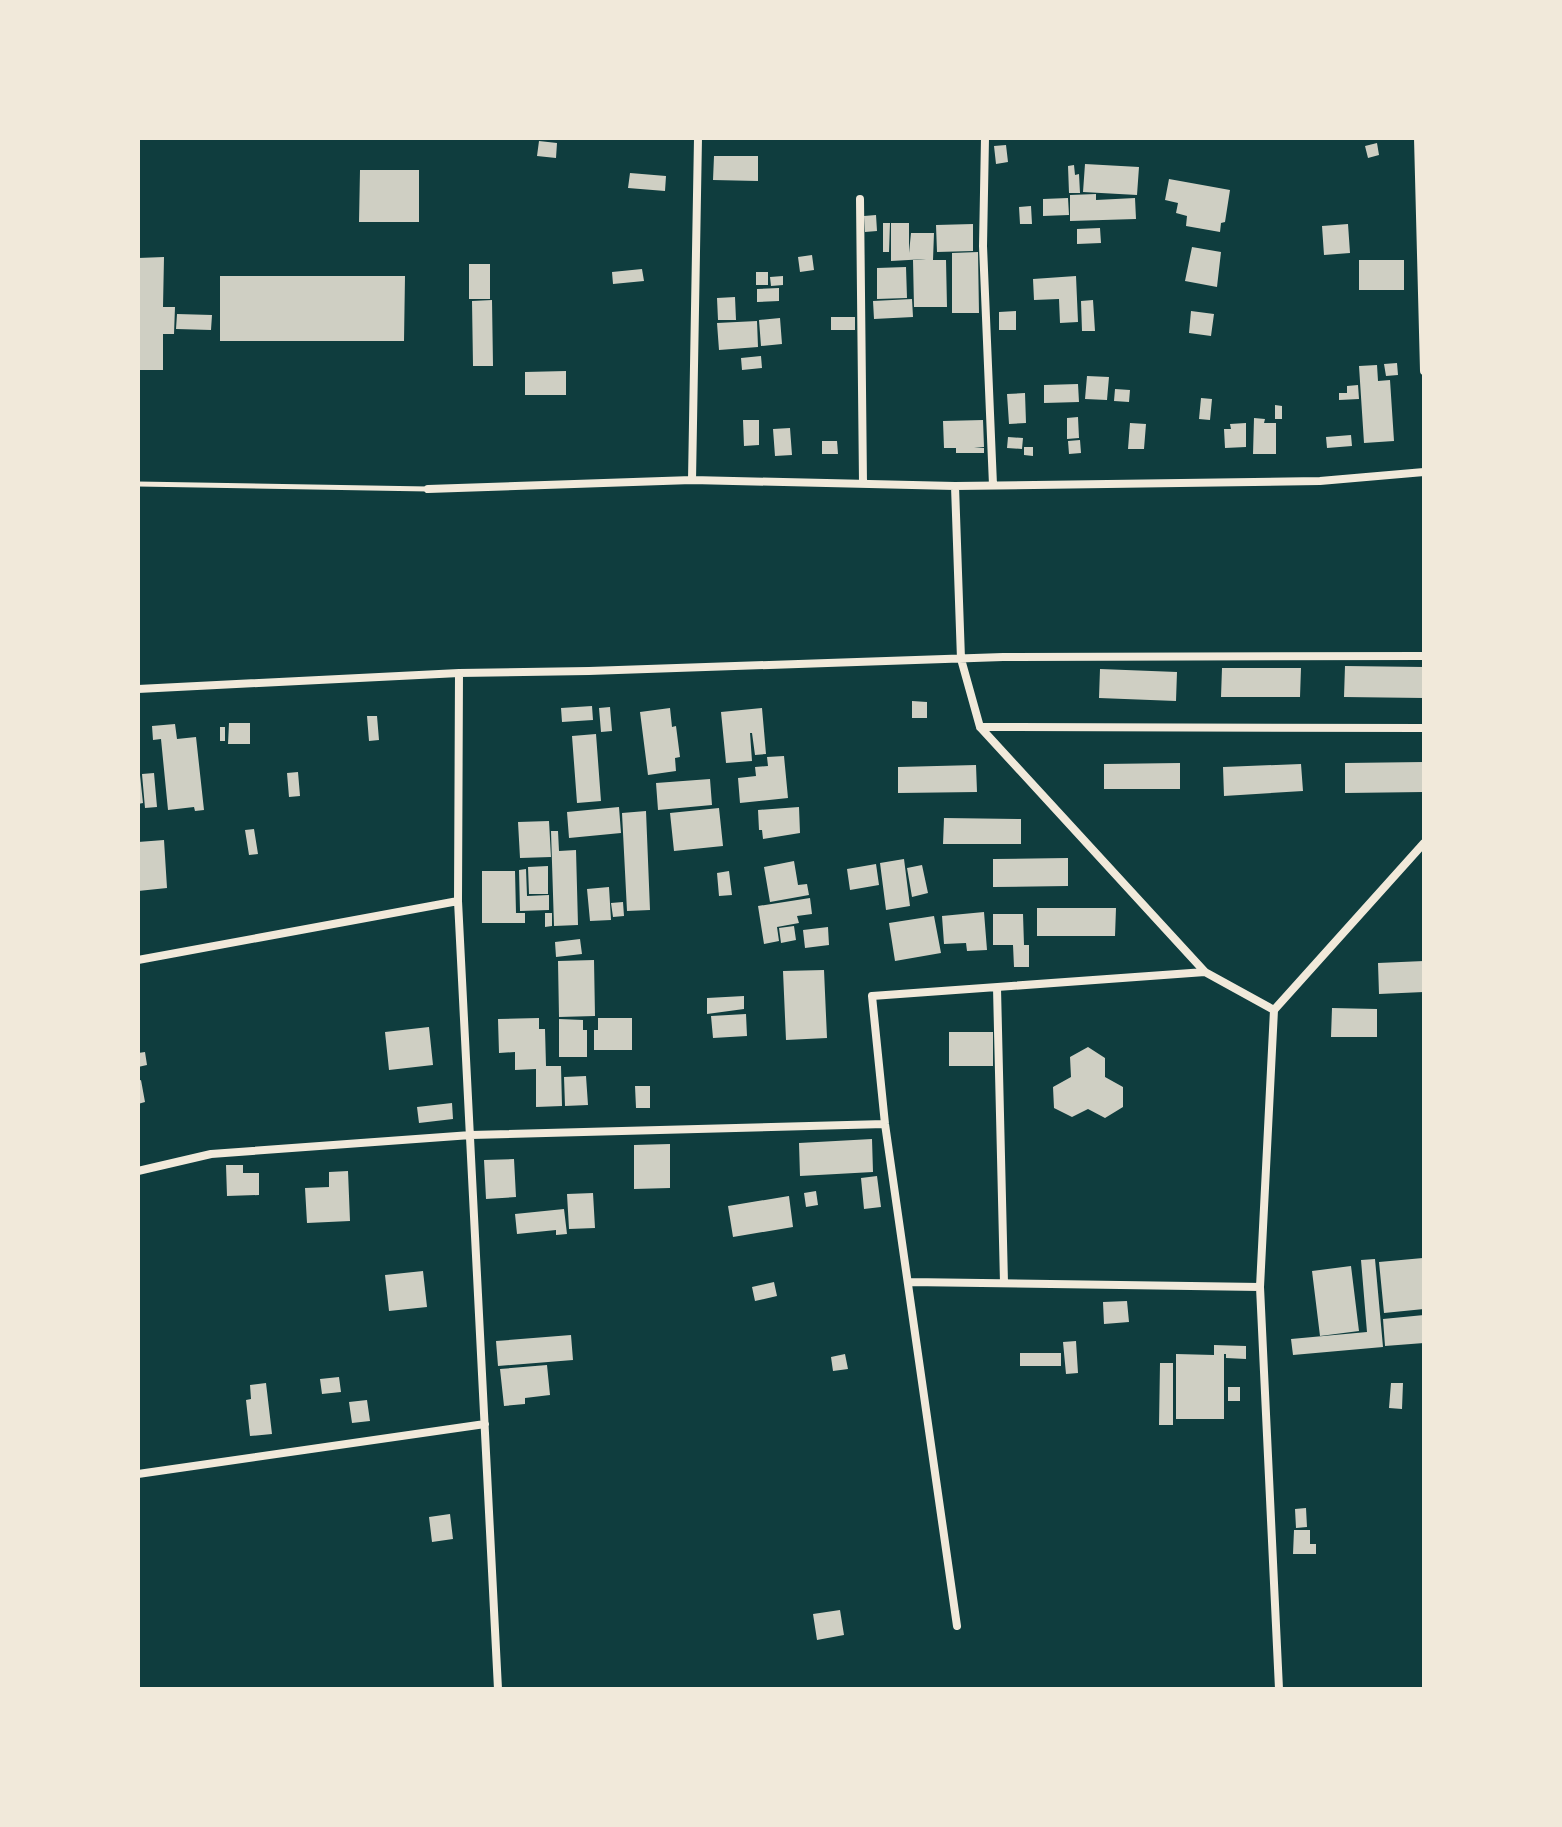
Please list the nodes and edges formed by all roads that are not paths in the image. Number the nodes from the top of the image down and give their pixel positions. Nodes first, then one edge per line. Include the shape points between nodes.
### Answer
1 (698, 138) edge
2 (985, 138) edge
3 (1418, 138) edge
4 (860, 199) dead end
5 (1424, 371) edge
6 (1424, 472) edge
7 (692, 480) junction
8 (863, 483) junction
9 (138, 484) edge
10 (993, 485) junction
11 (955, 486) junction
12 (428, 489) joint
13 (1424, 656) edge
14 (961, 659) junction
15 (459, 673) junction
16 (138, 689) edge
17 (980, 727) junction
18 (1424, 728) edge
19 (1424, 843) edge
20 (458, 901) junction
21 (138, 960) edge
22 (1205, 972) junction
23 (997, 988) junction
24 (1274, 1010) junction
25 (885, 1124) junction
26 (471, 1135) junction
27 (138, 1171) edge
28 (909, 1282) junction
29 (1004, 1283) junction
30 (1260, 1287) junction
31 (485, 1424) junction
32 (138, 1474) edge
33 (957, 1626) dead end
34 (498, 1689) edge
35 (1279, 1689) edge

1 - 7 street
2 - 10 street via 983,246
3 - 5 street
4 - 8 street
6 - 10 street via 1320,481
7 - 8 street
7 - 12 street
8 - 11 street
9 - 12 lane
10 - 11 street
11 - 14 street
13 - 14 street
14 - 15 street
14 - 17 street
15 - 16 street
15 - 20 street
17 - 18 street
17 - 22 street
19 - 24 street
20 - 21 street
20 - 26 street
22 - 23 street
22 - 24 street
23 - 25 street via 872,996
23 - 29 street
24 - 30 street
25 - 26 street
25 - 28 street
26 - 27 street via 211,1154
26 - 31 street
28 - 29 street
28 - 33 street
29 - 30 street
30 - 35 street
31 - 32 street
31 - 34 street

